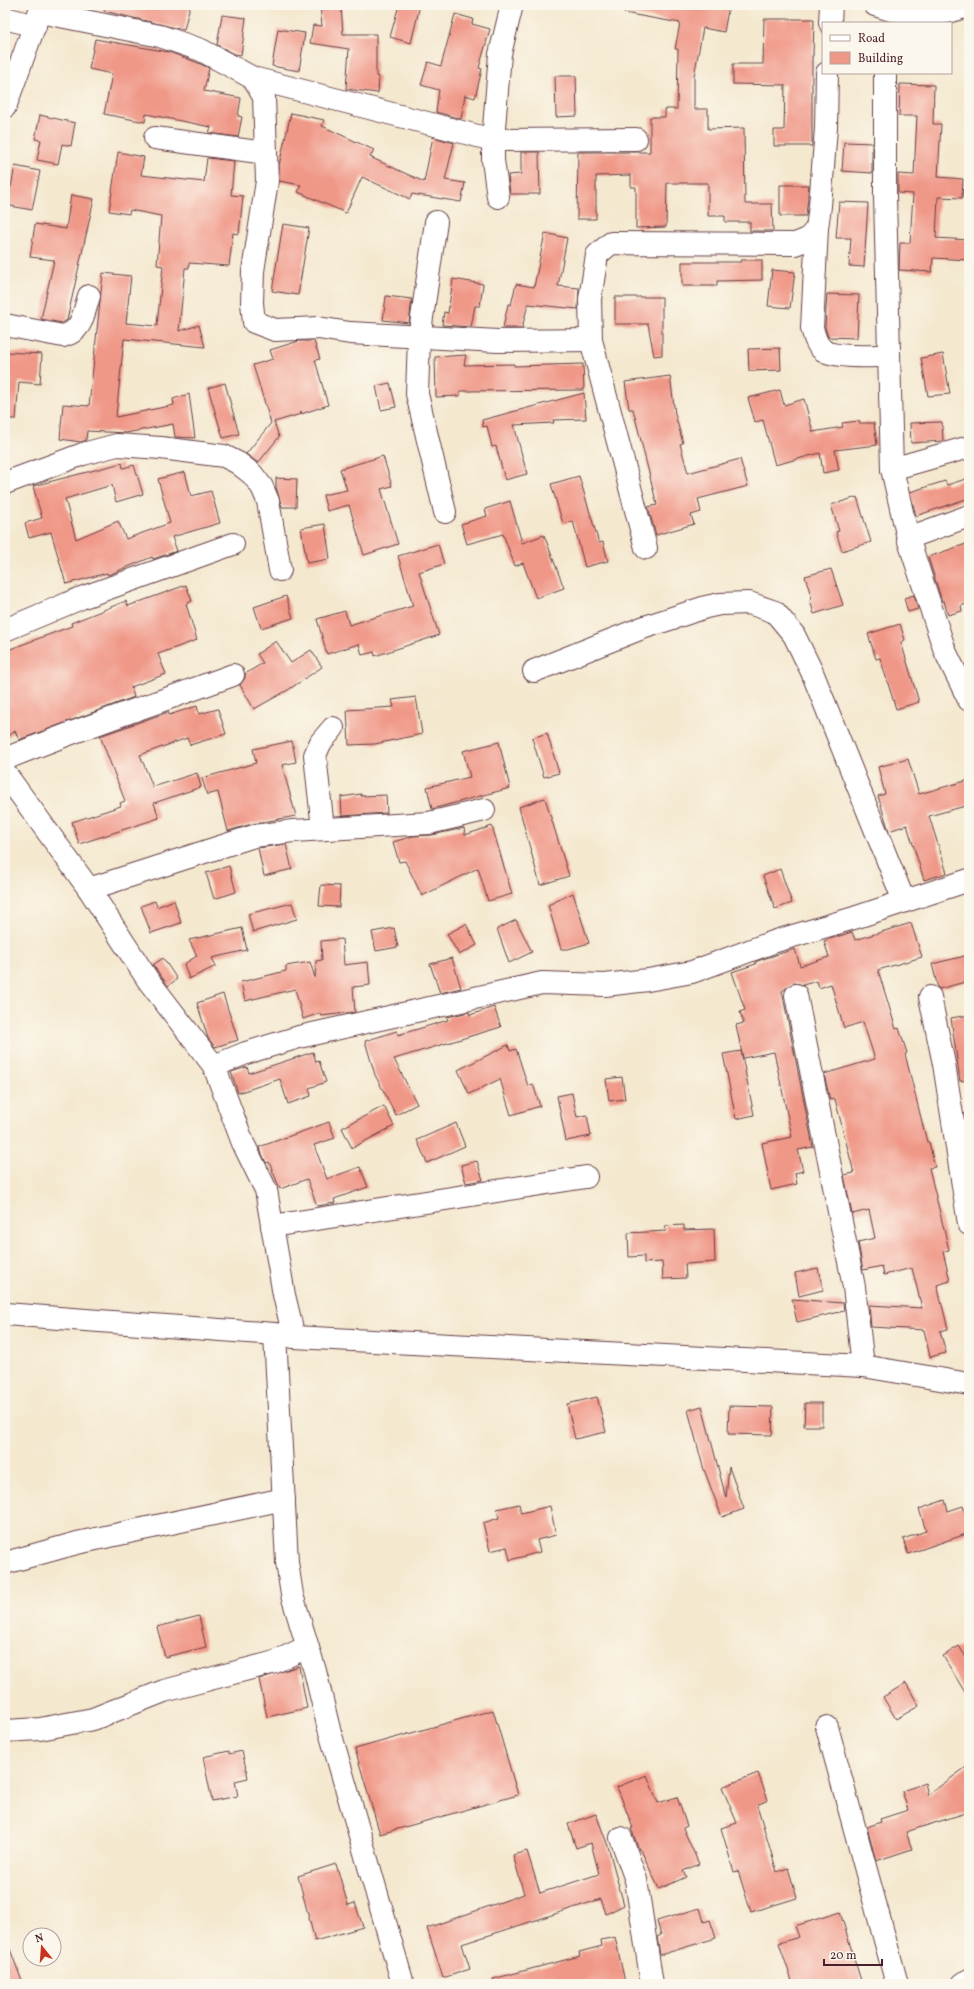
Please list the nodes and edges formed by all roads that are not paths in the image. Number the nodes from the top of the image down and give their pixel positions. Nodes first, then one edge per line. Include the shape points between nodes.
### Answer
1 (512, 5) edge
2 (831, 5) edge
3 (956, 7) edge
4 (885, 13) edge
5 (39, 14) edge
6 (5, 18) edge
7 (830, 22) edge
8 (827, 74) edge
9 (885, 74) edge
10 (253, 78) junction
11 (5, 107) edge
12 (155, 138) dead end
13 (636, 139) dead end
14 (492, 140) junction
15 (266, 153) junction
16 (498, 197) dead end
17 (436, 222) dead end
18 (816, 228) junction
19 (89, 296) dead end
20 (5, 325) edge
21 (419, 338) junction
22 (591, 340) junction
23 (889, 356) junction
24 (969, 447) edge
25 (892, 468) junction
26 (5, 483) edge
27 (445, 512) dead end
28 (969, 516) edge
29 (908, 538) junction
30 (234, 544) dead end
31 (646, 548) dead end
32 (280, 570) dead end
33 (5, 630) edge
34 (534, 671) dead end
35 (233, 675) dead end
36 (969, 700) edge
37 (333, 728) dead end
38 (5, 759) edge
39 (5, 773) edge
40 (484, 810) dead end
41 (323, 830) junction
42 (969, 880) edge
43 (89, 889) junction
44 (904, 901) junction
45 (796, 994) dead end
46 (930, 997) dead end
47 (214, 1066) junction
48 (586, 1176) dead end
49 (969, 1224) edge
50 (272, 1226) junction
51 (5, 1314) edge
52 (285, 1336) junction
53 (864, 1366) junction
54 (969, 1384) edge
55 (284, 1499) junction
56 (5, 1562) edge
57 (307, 1648) junction
58 (827, 1727) dead end
59 (5, 1731) edge
60 (621, 1838) dead end
61 (969, 1980) edge
62 (403, 1984) edge
63 (652, 1984) edge
64 (897, 1984) edge
65 (964, 1984) edge

1 - 14 street via 500,54
2 - 7 street
3 - 4 street via 933,16
5 - 6 street
5 - 10 street via 160,36 201,50
5 - 11 street
8 - 18 street via 826,128
9 - 23 street
10 - 14 street
10 - 15 street via 264,97
12 - 15 street
13 - 14 street
14 - 16 street
15 - 21 street via 267,181 253,271 254,322 275,330 318,328
17 - 21 street
18 - 22 street via 808,239 795,244 612,243 597,255 590,299
18 - 23 street via 812,328 815,339 823,350 840,355
19 - 20 street via 78,329 71,334 63,336
21 - 22 street via 498,341
21 - 27 street via 417,394
22 - 31 street
23 - 25 street
24 - 25 street
25 - 29 street
26 - 32 street via 83,454 117,445 224,456 252,474 262,487 268,500
28 - 29 street
29 - 36 street via 945,651
30 - 33 street via 81,598
34 - 44 street via 695,610 720,604 749,603 775,612 794,634 812,672
35 - 38 street via 52,739
37 - 41 street via 320,742 315,755
39 - 43 street
40 - 41 street via 429,823
41 - 43 street via 254,836
42 - 44 street
43 - 47 street via 148,980
44 - 47 street via 776,941 692,972 605,985 542,983 299,1036
45 - 53 street via 854,1287
46 - 49 street via 944,1064
47 - 50 street via 243,1143 266,1190
48 - 50 street
50 - 52 street via 284,1295
51 - 52 street
52 - 53 street
52 - 55 street
53 - 54 street
55 - 56 street via 77,1543
55 - 57 street via 287,1562 292,1595
57 - 59 street via 275,1662 164,1691 93,1719
57 - 62 street
58 - 64 street
60 - 63 street via 636,1880
61 - 65 street

